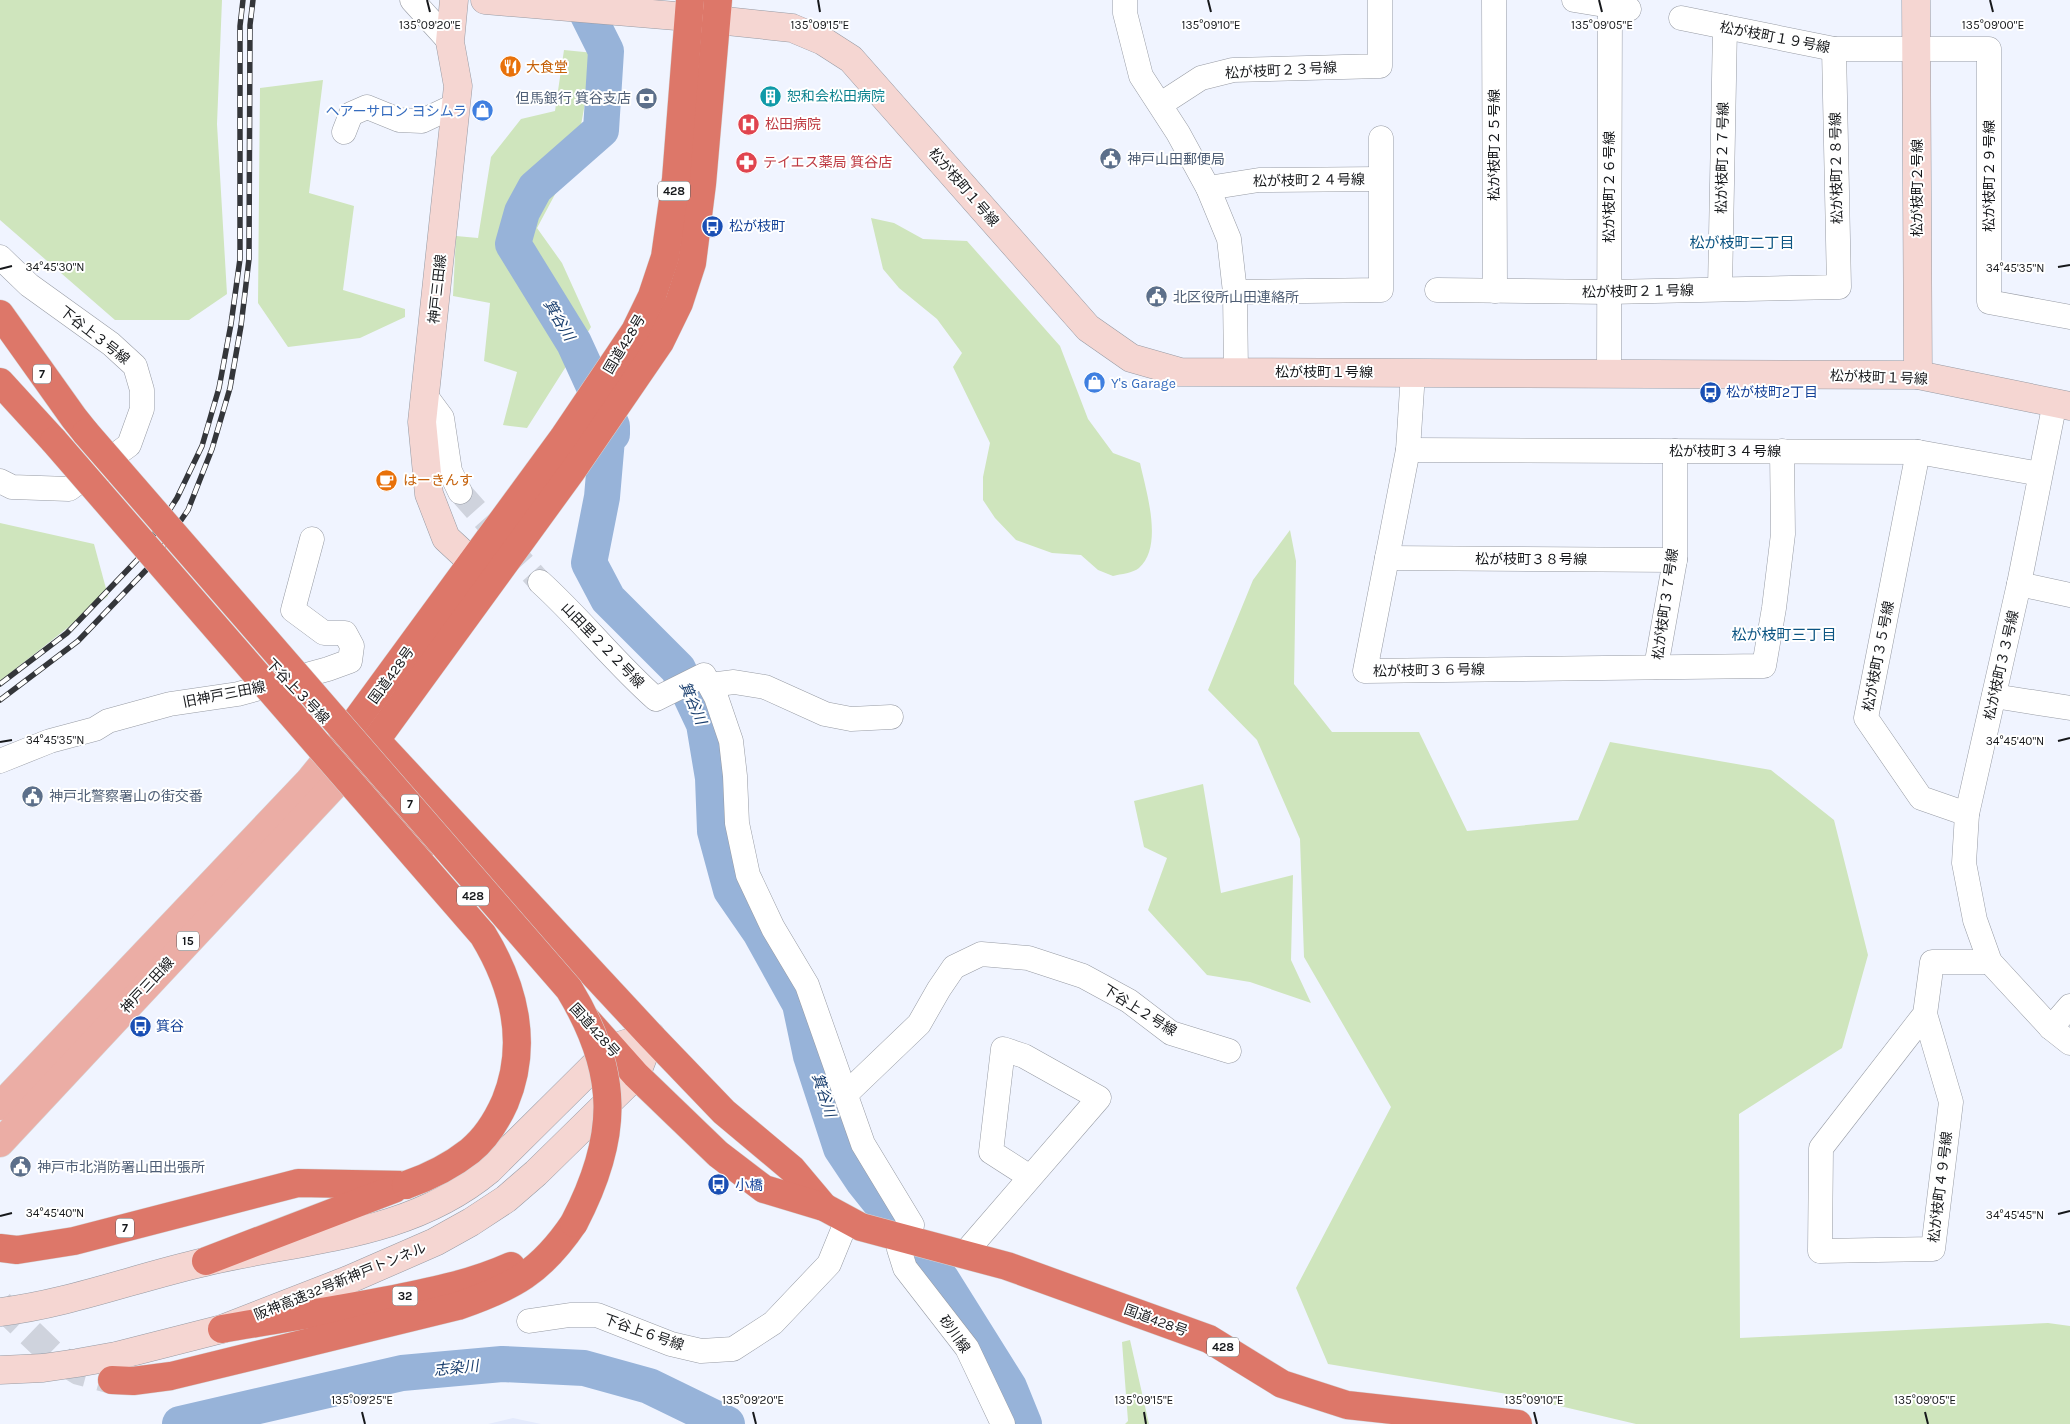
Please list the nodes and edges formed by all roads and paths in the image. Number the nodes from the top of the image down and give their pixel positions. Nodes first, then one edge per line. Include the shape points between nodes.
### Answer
1 (412, 0) edge
2 (454, 0) edge
3 (485, 0) edge
4 (1125, 0) edge
5 (1380, 0) edge
6 (1494, 0) edge
7 (1574, 0) edge
8 (1916, 0) edge
9 (1616, 5) edge
10 (689, 8) edge
11 (717, 10) edge
12 (1681, 18) dead end
13 (1725, 26) junction
14 (450, 42) junction
15 (1834, 49) junction
16 (1916, 49) junction
17 (1989, 49) joint
18 (1161, 104) junction
19 (456, 105) junction
20 (344, 132) dead end
21 (1380, 138) dead end
22 (1380, 179) junction
23 (1208, 188) junction
24 (0, 257) edge
25 (1839, 287) joint
26 (1436, 290) dead end
27 (1720, 290) junction
28 (1495, 291) junction
29 (1236, 292) junction
30 (1609, 292) junction
31 (0, 314) edge
32 (2070, 317) edge
33 (0, 340) edge
34 (1236, 372) junction
35 (1413, 373) junction
36 (1609, 374) junction
37 (1918, 375) junction
38 (0, 382) edge
39 (0, 390) edge
40 (425, 395) junction
41 (2062, 404) edge
42 (80, 425) junction
43 (54, 441) junction
44 (1408, 450) junction
45 (1675, 451) junction
46 (1782, 451) junction
47 (1918, 452) junction
48 (99, 467) junction
49 (2040, 474) junction
50 (0, 481) edge
51 (460, 492) tunnel mouth
52 (146, 522) dead end
53 (312, 539) dead end
54 (174, 554) dead end
55 (1387, 558) junction
56 (1675, 560) junction
57 (473, 563) junction
58 (540, 582) tunnel mouth
59 (2019, 584) junction
60 (2070, 594) edge
61 (1656, 668) junction
62 (286, 680) junction
63 (703, 682) junction
64 (1994, 696) junction
65 (2070, 708) edge
66 (891, 717) dead end
67 (344, 738) junction
68 (376, 740) junction
69 (0, 761) edge
70 (354, 765) junction
71 (1967, 814) junction
72 (1990, 962) junction
73 (2070, 1006) edge
74 (1925, 1014) junction
75 (2051, 1028) junction
76 (652, 1036) junction
77 (2070, 1043) edge
78 (612, 1048) junction
79 (1229, 1051) dead end
80 (636, 1074) junction
81 (847, 1093) junction
82 (0, 1106) edge
83 (0, 1143) edge
84 (1030, 1177) junction
85 (406, 1185) junction
86 (835, 1214) junction
87 (574, 1223) junction
88 (902, 1237) junction
89 (0, 1248) edge
90 (964, 1254) junction
91 (206, 1261) junction
92 (0, 1312) edge
93 (529, 1321) dead end
94 (222, 1329) junction
95 (0, 1370) edge
96 (112, 1380) tunnel mouth
97 (1003, 1424) edge
98 (1518, 1424) edge

1 - 14 street
2 - 14 street, 神戸三田線
3 - 10 street via 643,12
4 - 18 street via 1141,76
5 - 18 street, 松が枝町２３号線 via 1380,66 1232,70 1201,78
6 - 28 street, 松が枝町２５号線
7 - 9 street
8 - 16 street, 松が枝町２号線
9 - 30 street, 松が枝町２６号線
10 - 11 street, 松が枝町１号線
10 - 57 highway, 国道428号 / 428 via 676,179 664,257 652,296 619,355
11 - 34 street, 松が枝町１号線 via 792,28 823,41 851,59 1088,328 1131,358 1180,372
11 - 68 highway, 国道428号 / 428 via 692,263 679,303 660,342 571,472
12 - 13 street, 松が枝町１９号線
13 - 15 street, 松が枝町１９号線
13 - 27 street, 松が枝町２７号線
14 - 19 street, 神戸三田線 via 458,86
15 - 16 street, 松が枝町１９号線
15 - 25 street, 松が枝町２８号線
16 - 17 street, 松が枝町１９号線
16 - 37 street, 松が枝町２号線
17 - 32 street, 松が枝町２９号線 via 1990,302
18 - 23 street
19 - 20 street via 422,121 399,120 367,107 351,114
19 - 40 street, 神戸三田線
21 - 22 street
22 - 23 street, 松が枝町２４号線 via 1259,180
22 - 29 street via 1381,290
23 - 29 street via 1229,240
24 - 48 street, 下谷上３号線 via 29,285 111,344 135,366 142,390 142,409 129,445
25 - 27 street, 松が枝町２１号線
26 - 28 street, 松が枝町２１号線
27 - 30 street, 松が枝町２１号線
28 - 30 street, 松が枝町２１号線
29 - 34 street
30 - 36 street, 松が枝町２６号線
31 - 42 highway, 7
33 - 42 highway, 7
34 - 35 street, 松が枝町１号線
35 - 36 street, 松が枝町１号線
35 - 44 street, 松が枝町３６号線
36 - 37 street, 松が枝町１号線
37 - 41 street, 松が枝町１号線
38 - 43 highway, 7
39 - 43 highway, 7
40 - 51 street via 442,418 450,471
40 - 57 street, 神戸三田線 via 422,422 429,494 446,538
41 - 49 street, 松が枝町３３号線
42 - 87 highway, 7, bridge via 569,989 587,1020 602,1062 607,1116 598,1170
43 - 85 highway, 7, bridge via 483,935 497,958 508,985 518,1037 516,1064 500,1114 471,1150 428,1177
44 - 45 street, 松が枝町３４号線
44 - 55 street, 松が枝町３６号線
45 - 46 street, 松が枝町３４号線
45 - 56 street, 松が枝町３７号線
46 - 47 street, 松が枝町３４号線
46 - 61 street, 松が枝町３６号線 via 1782,534 1764,666
47 - 49 street, 松が枝町３４号線
47 - 71 street, 松が枝町３５号線 via 1866,718 1922,798
48 - 50 street, 下谷上３号線 via 69,490 12,487
48 - 52 street
49 - 59 street, 松が枝町３３号線
53 - 62 street, 旧神戸三田線 via 293,610 324,633 345,633 352,646 350,661
54 - 62 street, 下谷上３号線
55 - 56 street, 松が枝町３８号線
55 - 61 street, 松が枝町３６号線 via 1365,670
56 - 61 street, 松が枝町３７号線
57 - 67 highway, 国道428号 / 428
58 - 63 street, 山田里２２２号線 via 656,699
59 - 60 street
59 - 64 street, 松が枝町３３号線
62 - 67 street, 下谷上３号線
62 - 69 street, 旧神戸三田線 via 238,694 170,704 108,721 95,729 50,741
63 - 66 street via 764,686 825,714 851,719
63 - 81 street, 砂川線 via 716,697 731,741 737,823 748,875 773,928 807,985
64 - 65 street
64 - 71 street, 松が枝町３３号線
67 - 68 street
67 - 70 highway, 国道428号 / 428
67 - 82 main road, 神戸三田線 / 15 via 302,788
68 - 70 main road, 神戸三田線 / 15
68 - 76 highway, 国道428号 / 428
70 - 78 highway, 国道428号 / 428
70 - 83 main road, 神戸三田線 / 15
71 - 72 street, 松が枝町３３号線 via 1964,863 1975,920
72 - 74 street, 松が枝町４９号線 via 1932,962
72 - 75 street, 松が枝町３３号線
73 - 75 street
74 - 74 street, 松が枝町４９号線 via 1821,1148 1820,1251 1933,1250 1951,1102
75 - 77 street, 松が枝町３３号線
76 - 78 street
76 - 80 street, 阪神高速32号新神戸トンネル / 32
76 - 86 highway, 国道428号 / 428 via 724,1112 792,1169
78 - 80 highway, 国道428号 / 428
78 - 91 street via 489,1170 468,1188 443,1202 360,1232
79 - 81 street, 下谷上２号線 via 1171,1033 1129,1001 1083,976 1028,958 981,954 954,967 919,1024
80 - 86 highway, 国道428号 / 428 via 718,1154 764,1189
80 - 94 street, 阪神高速32号新神戸トンネル / 32 via 536,1173 506,1199 471,1222 393,1262
81 - 88 street, 砂川線 via 863,1144
84 - 84 street via 1099,1098 1024,1056 1003,1049 991,1152
84 - 90 street
85 - 89 highway, 7 via 298,1183 74,1241 17,1250
85 - 91 highway, 7
86 - 88 highway, 国道428号 / 428 via 861,1227
86 - 93 street, 下谷上６号線 via 829,1264 773,1323 733,1349 701,1351 671,1344 597,1315
87 - 94 highway, 32 via 532,1254 478,1279 372,1303
87 - 96 highway via 558,1247 523,1277 458,1306 171,1376 133,1382
88 - 90 highway, 国道428号 / 428
88 - 97 street, 砂川線 via 905,1268 967,1348
90 - 98 highway, 国道428号 / 428 via 1007,1266 1209,1338 1282,1384 1347,1405
91 - 92 street via 47,1303
94 - 95 street, 阪神高速32号新神戸トンネル / 32 via 116,1356 43,1368

